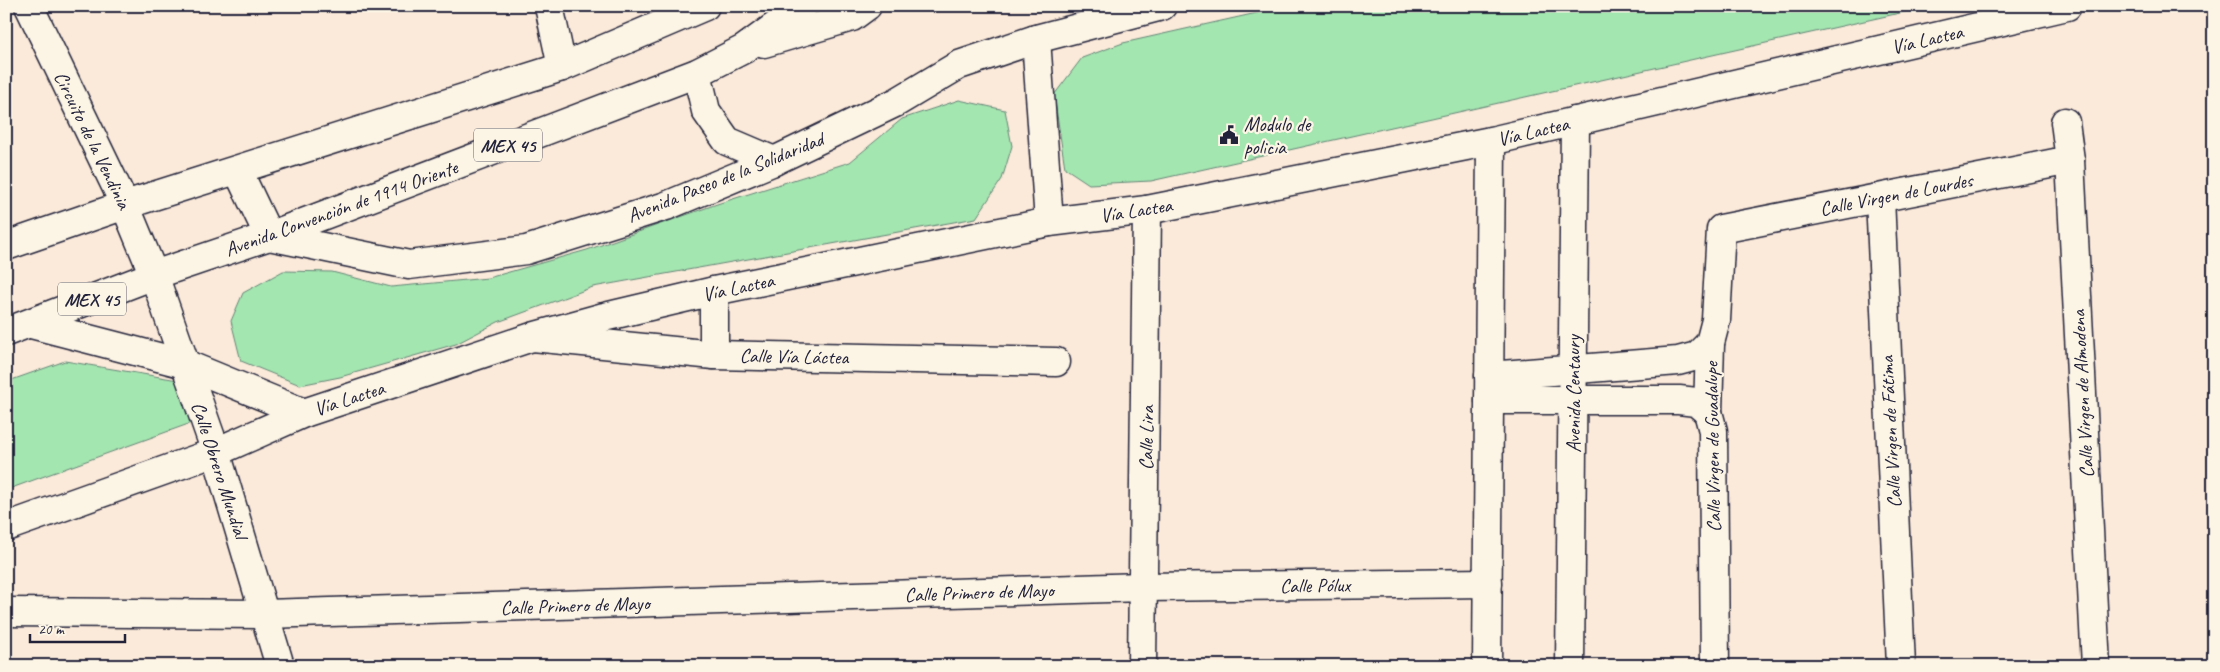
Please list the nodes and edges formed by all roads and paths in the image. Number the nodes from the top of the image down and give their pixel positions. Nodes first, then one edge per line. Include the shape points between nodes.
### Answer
1 (28, 6) edge
2 (549, 6) edge
3 (705, 6) edge
4 (803, 6) edge
5 (867, 6) edge
6 (1162, 6) edge
7 (2067, 6) edge
8 (1036, 39) junction
9 (744, 49) junction
10 (562, 66) junction
11 (697, 73) junction
12 (1575, 121) junction
13 (2065, 122) dead end
14 (1491, 141) junction
15 (2070, 160) junction
16 (774, 161) junction
17 (238, 171) junction
18 (1880, 198) junction
19 (125, 205) junction
20 (1147, 210) junction
21 (1049, 222) junction
22 (1721, 229) joint
23 (270, 236) junction
24 (6, 246) edge
25 (154, 275) junction
26 (714, 291) junction
27 (18, 328) edge
28 (532, 337) junction
29 (1710, 343) junction
30 (714, 355) junction
31 (1056, 362) dead end
32 (185, 364) junction
33 (1573, 369) junction
34 (1489, 388) junction
35 (1573, 400) junction
36 (1708, 412) junction
37 (304, 413) junction
38 (216, 452) junction
39 (6, 527) edge
40 (1488, 583) junction
41 (1143, 587) junction
42 (6, 612) edge
43 (265, 614) junction
44 (280, 666) edge
45 (1142, 666) edge
46 (1487, 666) edge
47 (1570, 666) edge
48 (1715, 666) edge
49 (1900, 666) edge
50 (2096, 666) edge

1 - 19 street, Circuito de la Vendinia
2 - 10 street
3 - 10 street
4 - 9 street, Avenida Convención de 1914 Oriente / MEX 45
5 - 9 street via 852,18
6 - 8 street, Avenida Paseo de la Solidaridad
7 - 12 street, Vía Lactea
8 - 16 street, Avenida Paseo de la Solidaridad via 959,65 897,102
8 - 21 street
9 - 11 street, Avenida Convención de 1914 Oriente / MEX 45
10 - 17 street
11 - 16 street via 706,112 727,141
11 - 23 street, Avenida Convención de 1914 Oriente / MEX 45
12 - 14 street, Vía Lactea
12 - 33 street, Avenida Centaury
13 - 15 street, Calle Virgen de Almodena
14 - 20 street, Vía Lactea
14 - 34 street
15 - 18 street, Calle Virgen de Lourdes
15 - 50 street, Calle Virgen de Almodena
16 - 23 street, Avenida Paseo de la Solidaridad via 666,206 526,250 409,265
17 - 19 street
17 - 23 street
18 - 22 street, Calle Virgen de Lourdes
18 - 49 street, Calle Virgen de Fátima
19 - 24 street
19 - 25 street, Circuito de la Vendinia
20 - 21 street, Vía Lactea
20 - 41 street, Calle Lira
21 - 26 street, Vía Lactea
22 - 29 street, Calle Virgen de Guadalupe via 1716,320
23 - 25 street, Avenida Convención de 1914 Oriente / MEX 45
25 - 27 street, Avenida Convención de 1914 Oriente / MEX 45
25 - 32 street, Calle Obrero Mundial
26 - 28 street, Vía Lactea
26 - 30 street
27 - 32 street
28 - 30 street, Calle Vía Láctea
28 - 37 street, Vía Lactea
29 - 33 street via 1697,356 1678,361
29 - 36 street, Calle Virgen de Guadalupe
30 - 31 street, Calle Vía Láctea
32 - 37 street
32 - 38 street, Calle Obrero Mundial
33 - 34 street
33 - 35 street, Avenida Centaury
34 - 35 street
34 - 40 street
35 - 36 street via 1679,400 1696,402
35 - 47 street, Avenida Centaury
36 - 48 street, Calle Virgen de Guadalupe via 1713,431
37 - 38 street, Vía Lactea
38 - 39 street, Vía Lactea
38 - 43 street, Calle Obrero Mundial
40 - 41 street, Calle Pólux
40 - 46 street
41 - 43 street, Calle Primero de Mayo
41 - 45 street, Calle Lira
42 - 43 street, Calle Primero de Mayo
43 - 44 street, Calle Obrero Mundial

